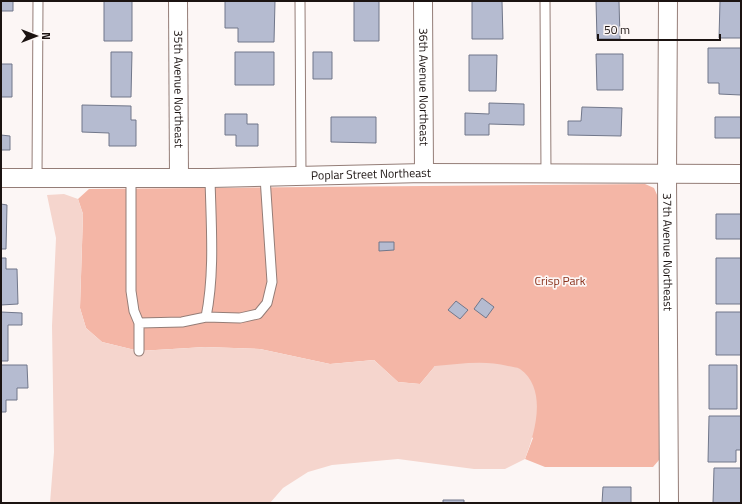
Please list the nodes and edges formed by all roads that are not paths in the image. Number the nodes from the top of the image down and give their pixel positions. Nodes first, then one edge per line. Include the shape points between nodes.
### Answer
1 (38, 1) edge
2 (178, 1) edge
3 (300, 1) edge
4 (423, 1) edge
5 (546, 1) edge
6 (668, 1) edge
7 (424, 173) junction
8 (546, 174) junction
9 (741, 174) edge
10 (667, 175) junction
11 (301, 176) junction
12 (265, 177) junction
13 (1, 178) edge
14 (37, 178) junction
15 (179, 178) junction
16 (210, 178) junction
17 (131, 179) junction
18 (206, 317) junction
19 (139, 323) junction
20 (139, 351) dead end
21 (669, 503) edge

1 - 14 lane
2 - 15 street, 35th Avenue Northeast
3 - 11 lane
4 - 7 street, 36th Avenue Northeast
5 - 8 lane
6 - 10 street, 37th Avenue Northeast
7 - 8 street, Poplar Street Northeast
7 - 11 street, Poplar Street Northeast
8 - 10 street, Poplar Street Northeast
9 - 10 street, Poplar Street Northeast
10 - 21 street, 37th Avenue Northeast
11 - 12 street, Poplar Street Northeast
12 - 16 street, Poplar Street Northeast
12 - 18 lane via 272,282 267,303 258,314 240,318
13 - 14 street, Poplar Street Northeast
14 - 17 street, Poplar Street Northeast
15 - 16 street, Poplar Street Northeast
15 - 17 street, Poplar Street Northeast
16 - 18 lane via 212,250 210,300
17 - 19 lane via 131,291
18 - 19 lane via 182,322
19 - 20 lane

